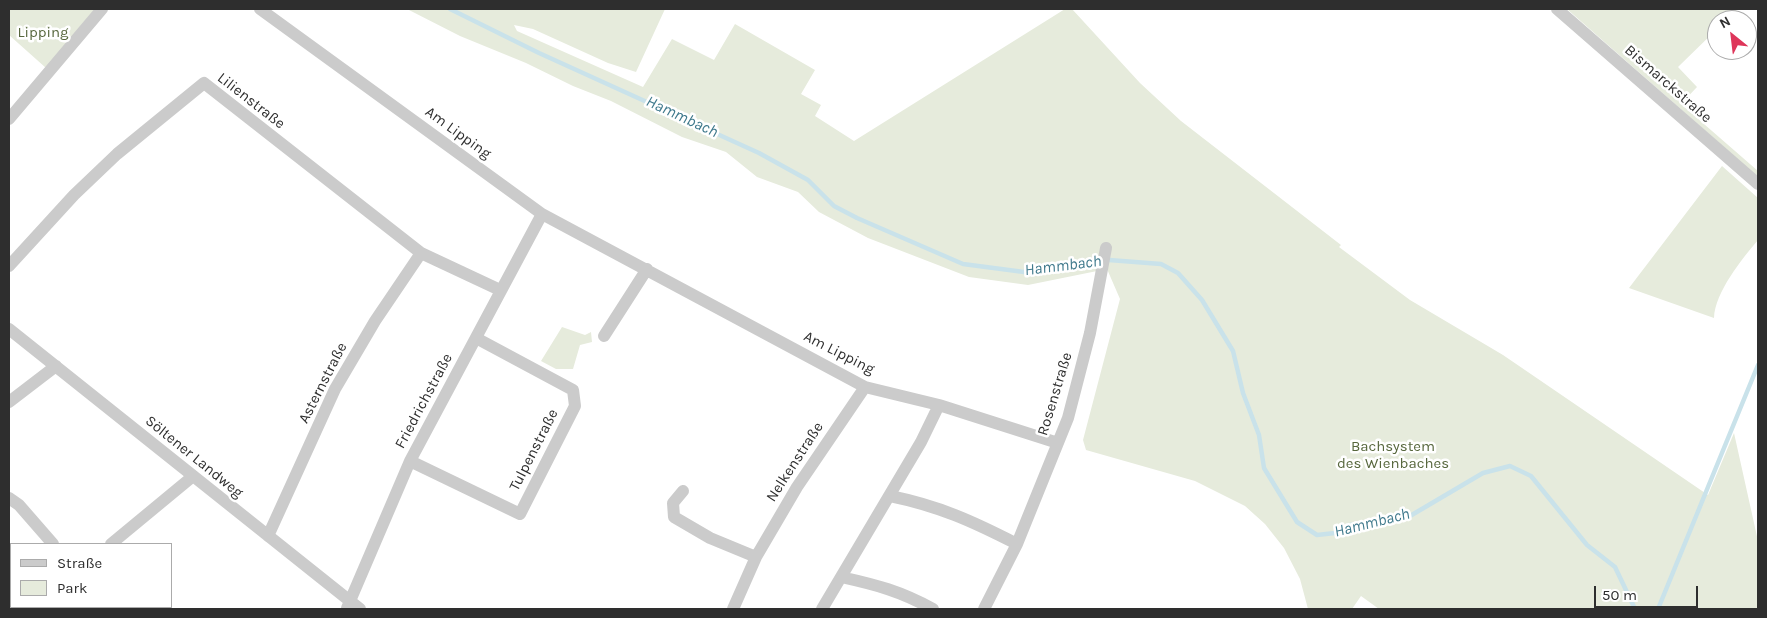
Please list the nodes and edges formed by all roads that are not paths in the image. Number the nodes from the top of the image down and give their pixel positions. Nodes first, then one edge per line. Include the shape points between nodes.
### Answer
1 (102, 9) edge
2 (260, 9) edge
3 (1557, 9) edge
4 (9, 118) edge
5 (1758, 184) edge
6 (542, 214) junction
7 (1106, 248) dead end
8 (421, 253) junction
9 (9, 266) edge
10 (647, 269) junction
11 (500, 290) junction
12 (9, 329) edge
13 (604, 336) dead end
14 (476, 338) junction
15 (56, 366) junction
16 (865, 387) junction
17 (9, 402) edge
18 (939, 405) junction
19 (1058, 443) junction
20 (410, 461) junction
21 (192, 477) junction
22 (683, 491) dead end
23 (890, 496) junction
24 (9, 498) edge
25 (268, 536) junction
26 (52, 543) edge
27 (116, 543) edge
28 (1017, 544) junction
29 (756, 557) junction
30 (840, 577) junction
31 (352, 607) edge
32 (733, 609) edge
33 (822, 609) edge
34 (933, 609) edge
35 (984, 609) edge

1 - 4 street
2 - 6 street, Am Lipping
3 - 5 street, Bismarckstraße
6 - 10 street, Am Lipping
6 - 11 street, Friedrichstraße
7 - 19 street, Rosenstraße via 1090,333 1068,418
8 - 9 street, Lilienstraße via 204,84 86,183
8 - 11 street, Lilienstraße
8 - 25 street, Asternstraße via 335,389
10 - 13 street
10 - 16 street, Am Lipping
11 - 14 street, Friedrichstraße
12 - 15 street, Söltener Landweg
14 - 20 street, Friedrichstraße
14 - 20 street, Tulpenstraße via 573,390 575,406 520,514
15 - 17 street
15 - 21 street, Söltener Landweg
16 - 18 street, Am Lipping
16 - 29 street, Nelkenstraße via 797,487
18 - 19 street, Am Lipping
18 - 23 street via 922,442
19 - 28 street, Rosenstraße
20 - 31 street, Friedrichstraße
21 - 25 street, Söltener Landweg
21 - 27 street
22 - 29 street via 673,503 674,517 710,538
23 - 28 street via 951,512
23 - 30 street
24 - 26 street
25 - 31 street, Söltener Landweg
28 - 35 street, Rosenstraße
29 - 32 street, Nelkenstraße
30 - 33 street
30 - 34 street via 883,587

